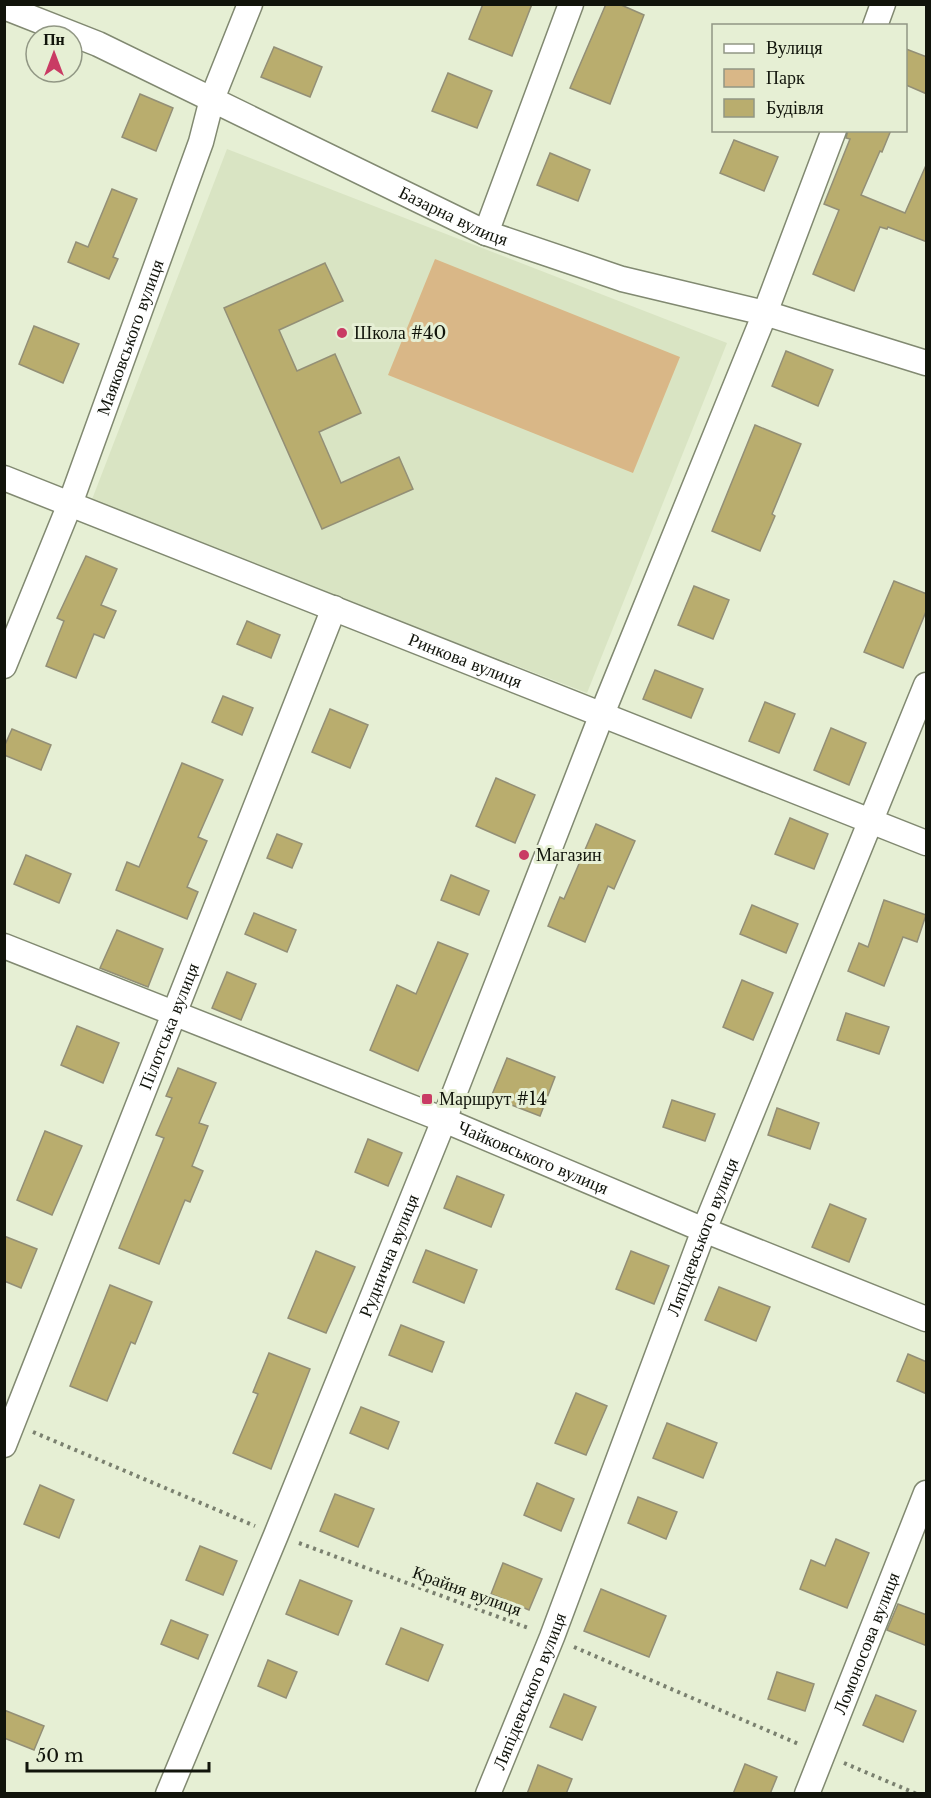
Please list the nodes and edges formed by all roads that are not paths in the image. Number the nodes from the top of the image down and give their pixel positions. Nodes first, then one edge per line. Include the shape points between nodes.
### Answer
1 (250, 4) edge
2 (571, 4) edge
3 (883, 4) edge
4 (4, 7) edge
5 (876, 24) edge
6 (212, 99) junction
7 (833, 132) edge
8 (486, 233) junction
9 (765, 313) junction
10 (927, 363) edge
11 (4, 478) edge
12 (70, 504) junction
13 (334, 608) junction
14 (4, 666) edge
15 (927, 685) edge
16 (602, 714) junction
17 (870, 820) junction
18 (927, 843) edge
19 (4, 946) edge
20 (175, 1014) junction
21 (444, 1120) junction
22 (704, 1230) junction
23 (927, 1319) edge
24 (9, 1434) edge
25 (927, 1493) edge
26 (168, 1794) edge
27 (488, 1794) edge
28 (807, 1794) edge

1 - 6 street, Маяковського вулиця
2 - 8 street
3 - 5 street
4 - 6 street, Базарна вулиця via 98,44
6 - 8 street, Базарна вулиця
6 - 12 street, Маяковського вулиця via 201,142
7 - 9 street, Руднична вулиця
8 - 9 street, Базарна вулиця via 622,279
9 - 10 street, Базарна вулиця
9 - 16 street, Руднична вулиця
11 - 12 street, Ринкова вулиця
12 - 13 street, Ринкова вулиця
12 - 14 street, Маяковського вулиця
13 - 16 street, Ринкова вулиця
13 - 20 street, Пілотська вулиця
15 - 17 street, Ляпідевського вулиця
16 - 17 street, Ринкова вулиця
16 - 21 street, Руднична вулиця
17 - 18 street, Ринкова вулиця
17 - 22 street, Ляпідевського вулиця
19 - 20 street, Чайковського вулиця
20 - 21 street, Чайковського вулиця
20 - 24 street, Пілотська вулиця
21 - 22 street, Чайковського вулиця
21 - 26 street, Руднична вулиця
22 - 23 street, Чайковського вулиця
22 - 27 street, Ляпідевського вулиця via 552,1637
25 - 28 street, Ломоносова вулиця

